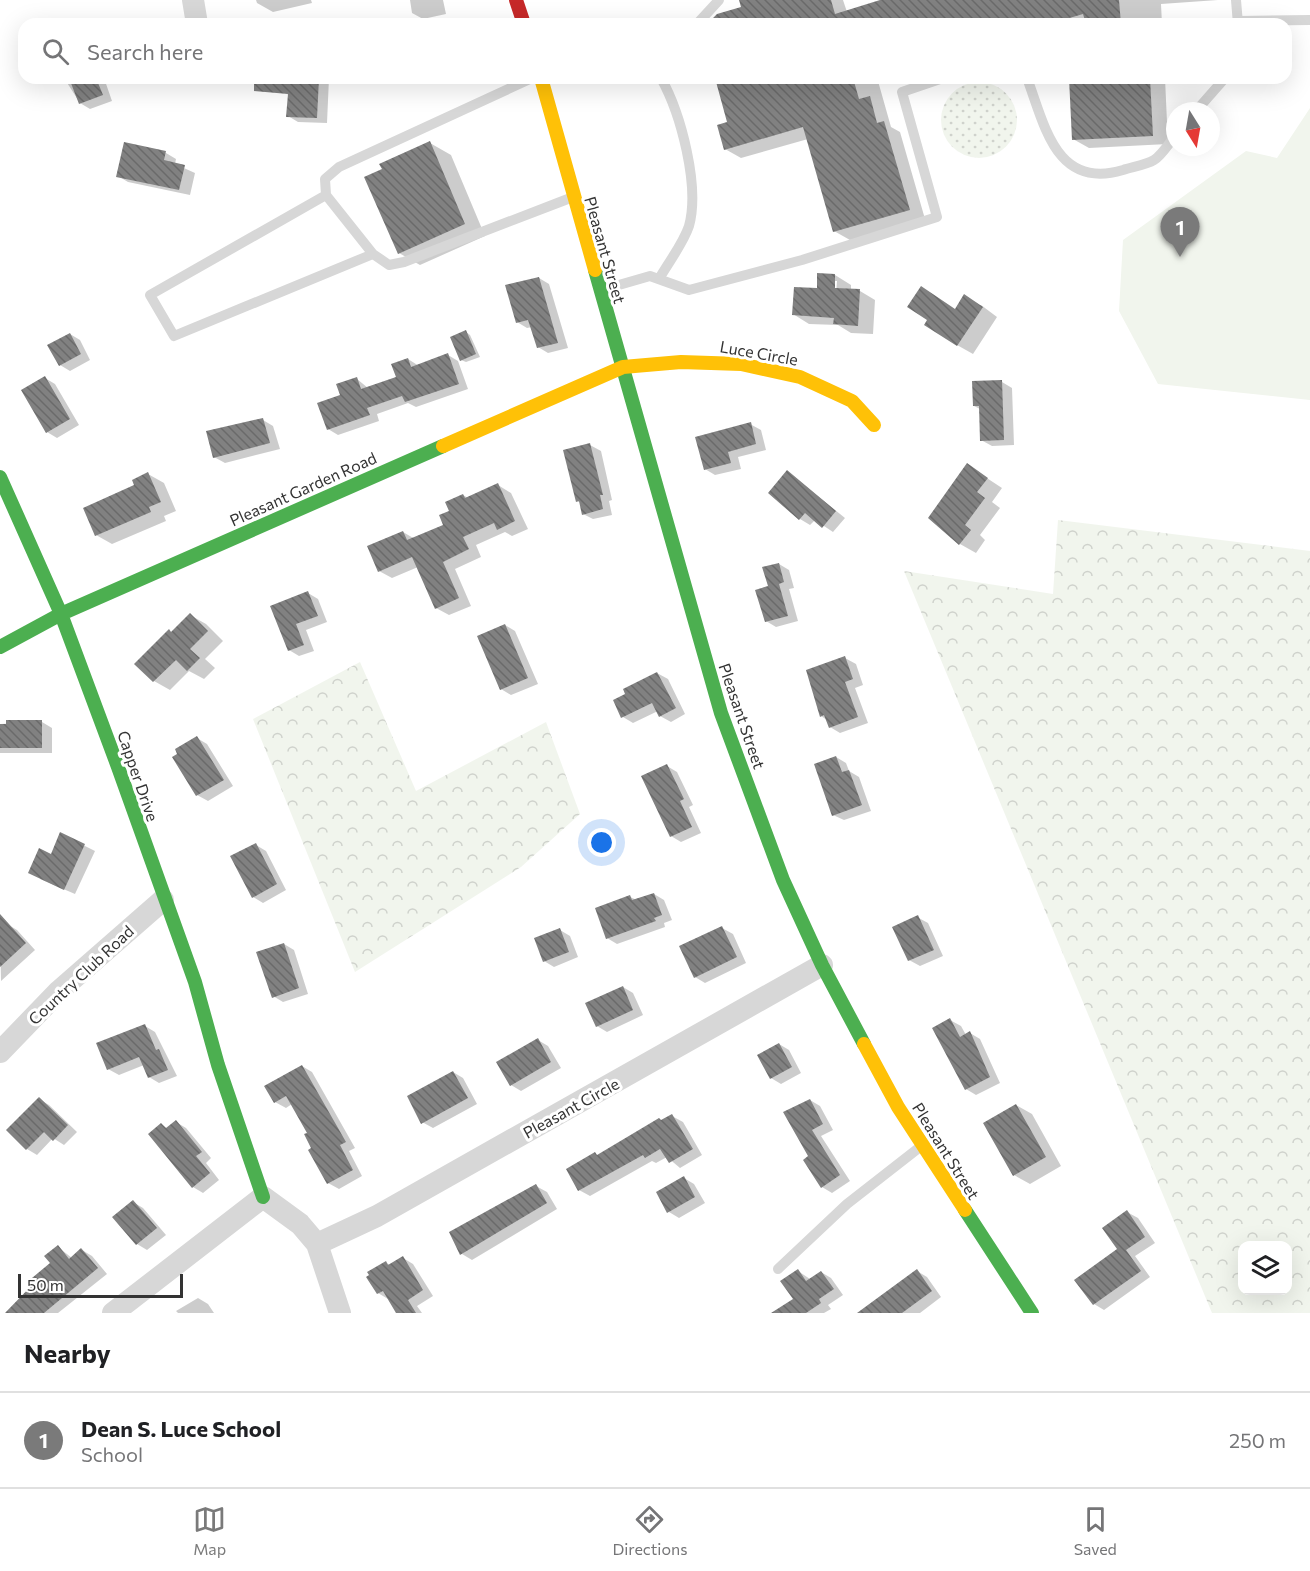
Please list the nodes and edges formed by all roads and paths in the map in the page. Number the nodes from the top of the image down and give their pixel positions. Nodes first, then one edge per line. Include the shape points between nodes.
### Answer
1 (193, 0) edge
2 (516, 0) edge
3 (718, 0) edge
4 (1236, 0) edge
5 (196, 18) edge
6 (522, 18) edge
7 (702, 18) edge
8 (1238, 18) edge
9 (1292, 20) edge
10 (1310, 20) edge
11 (519, 84) edge
12 (543, 84) edge
13 (664, 84) edge
14 (925, 84) edge
15 (1029, 84) edge
16 (1220, 84) edge
17 (1204, 102) edge
18 (1166, 146) edge
19 (326, 195) junction
20 (573, 197) junction
21 (373, 254) junction
22 (659, 279) junction
23 (599, 290) junction
24 (623, 367) junction
25 (874, 425) dead end
26 (0, 477) edge
27 (61, 614) junction
28 (0, 647) edge
29 (163, 900) junction
30 (822, 965) junction
31 (0, 1052) edge
32 (922, 1145) junction
33 (263, 1197) junction
34 (317, 1244) junction
35 (778, 1269) dead end
36 (113, 1313) edge
37 (340, 1313) edge
38 (1032, 1313) edge

1 - 5 street
2 - 6 street
3 - 7 lane
4 - 8 lane
9 - 10 lane
11 - 19 lane via 339,167 325,179
12 - 20 street, Pleasant Street
13 - 22 lane via 684,136 693,199 688,228
14 - 22 lane via 902,92 937,217 802,260 689,290
15 - 18 lane via 1057,152 1072,168 1090,175 1107,174 1154,160
16 - 17 lane
19 - 21 lane
19 - 21 lane via 150,295 174,336
20 - 21 lane via 404,262 389,265
20 - 23 street, Pleasant Street
22 - 23 lane via 650,276
23 - 24 street, Pleasant Street
24 - 25 street, Luce Circle via 709,361 813,380 854,402
24 - 27 street, Pleasant Garden Road
24 - 30 street, Pleasant Street via 721,713 783,880
26 - 27 street, Capper Drive
27 - 28 street, Pleasant Garden Road
27 - 29 street, Capper Drive
29 - 31 street, Country Club Road via 59,991
29 - 33 street, Capper Drive via 195,982 226,1092
30 - 32 street, Pleasant Street
30 - 34 street, Pleasant Circle via 377,1216
32 - 35 lane via 847,1204
32 - 38 street, Pleasant Street
33 - 34 street via 300,1224
33 - 36 street
34 - 37 street

